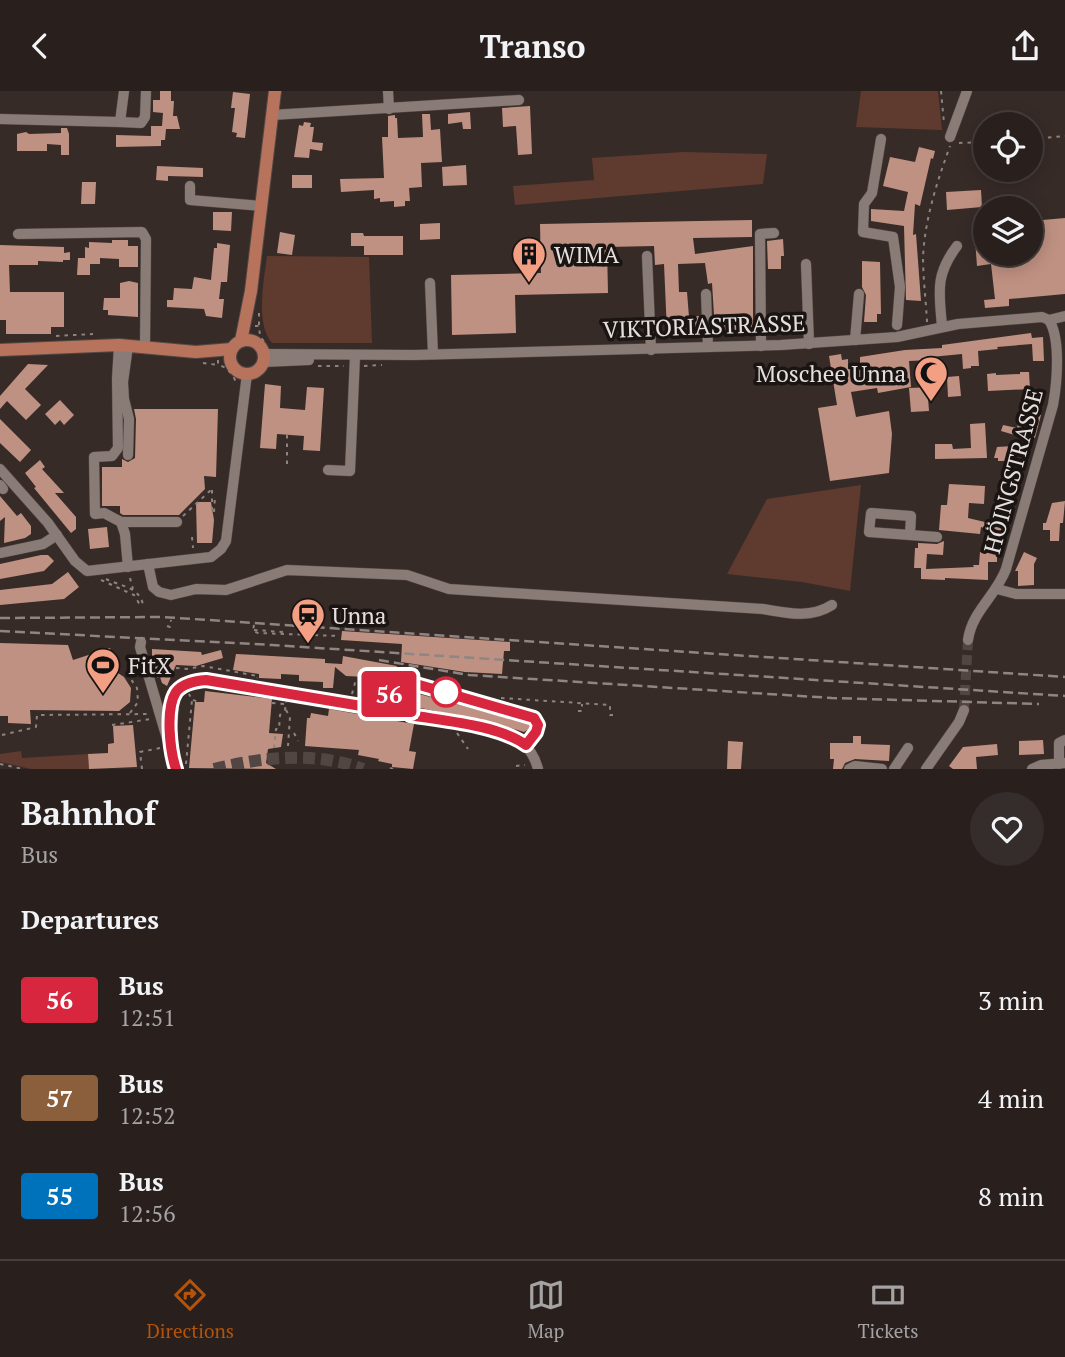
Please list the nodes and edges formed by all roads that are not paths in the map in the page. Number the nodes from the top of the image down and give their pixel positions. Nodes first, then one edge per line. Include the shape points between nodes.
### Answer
1 (124, 91) edge
2 (146, 91) edge
3 (275, 91) edge
4 (388, 91) edge
5 (967, 91) edge
6 (519, 100) dead end
7 (388, 109) junction
8 (272, 115) junction
9 (0, 119) edge
10 (120, 122) junction
11 (881, 139) dead end
12 (951, 139) road end
13 (190, 186) dead end
14 (261, 206) junction
15 (774, 233) dead end
16 (18, 234) dead end
17 (957, 246) dead end
18 (647, 256) dead end
19 (806, 264) dead end
20 (430, 283) dead end
21 (251, 291) junction
22 (706, 294) dead end
23 (859, 294) dead end
24 (1065, 316) edge
25 (1049, 320) junction
26 (897, 325) dead end
27 (942, 326) junction
28 (855, 340) junction
29 (809, 344) junction
30 (124, 345) junction
31 (761, 346) junction
32 (145, 347) junction
33 (708, 347) junction
34 (650, 349) junction
35 (0, 350) edge
36 (262, 351) junction
37 (230, 353) junction
38 (433, 354) junction
39 (355, 356) junction
40 (247, 380) junction
41 (128, 455) dead end
42 (0, 469) edge
43 (328, 470) dead end
44 (121, 522) junction
45 (177, 522) road end
46 (57, 535) junction
47 (910, 535) dead end
48 (937, 537) dead end
49 (0, 553) edge
50 (148, 564) junction
51 (128, 566) junction
52 (997, 589) junction
53 (1065, 594) edge
54 (832, 605) dead end
55 (968, 640) tunnel mouth
56 (141, 642) dead end
57 (385, 710) junction
58 (964, 710) tunnel mouth
59 (1065, 740) edge
60 (526, 745) junction
61 (169, 748) junction
62 (908, 748) dead end
63 (1062, 763) edge
64 (176, 769) edge
65 (538, 769) edge
66 (849, 769) edge
67 (882, 769) edge
68 (894, 769) edge
69 (926, 769) edge
70 (1032, 769) edge

1 - 10 street
2 - 10 street via 141,123
3 - 8 main road
4 - 7 street
5 - 12 street
6 - 7 street
7 - 8 street
8 - 14 main road
9 - 10 street
11 - 26 street via 872,193 864,204 863,232 893,237 900,287
13 - 14 street via 190,200
14 - 21 main road
15 - 31 street via 760,234
16 - 32 street via 142,232 146,239
17 - 27 street via 938,283
18 - 34 street
19 - 29 street
20 - 38 street
21 - 36 main road via 254,327
21 - 37 main road
22 - 33 street
23 - 28 street
24 - 25 street, VIKTORIASTRASSE
25 - 27 street, VIKTORIASTRASSE
25 - 52 street, HÖINGSTRASSE via 1056,352 1053,405 1015,544
27 - 28 street, VIKTORIASTRASSE via 897,337
28 - 29 street, VIKTORIASTRASSE
29 - 31 street, VIKTORIASTRASSE
30 - 32 main road
30 - 35 main road
30 - 41 street
30 - 44 street via 117,379 118,448 112,456 94,457 95,514 104,513
31 - 33 street, VIKTORIASTRASSE
32 - 37 main road
33 - 34 street, VIKTORIASTRASSE
34 - 38 street, VIKTORIASTRASSE
36 - 37 main road via 249,340
36 - 39 street, VIKTORIASTRASSE via 307,361
36 - 40 main road via 257,370
37 - 40 main road
38 - 39 street, VIKTORIASTRASSE
39 - 43 street via 350,471
40 - 50 street via 226,541 205,559
42 - 46 street
44 - 45 street
44 - 51 street
46 - 49 street via 43,544
46 - 51 street via 87,571
47 - 48 street
50 - 51 street
50 - 54 street via 153,587 171,595 196,589 226,590 286,570 407,575 449,589 763,609 793,615 823,611
52 - 53 street via 1016,594
52 - 55 street, HÖINGSTRASSE via 975,614
56 - 61 street
57 - 60 street via 496,731
57 - 60 street via 391,688 409,682 534,718 536,732
57 - 61 street via 286,699 255,688 206,680 187,683 175,694
58 - 69 street
59 - 63 street via 1059,743
60 - 65 street
61 - 64 street
62 - 68 street
63 - 70 street
66 - 67 street

